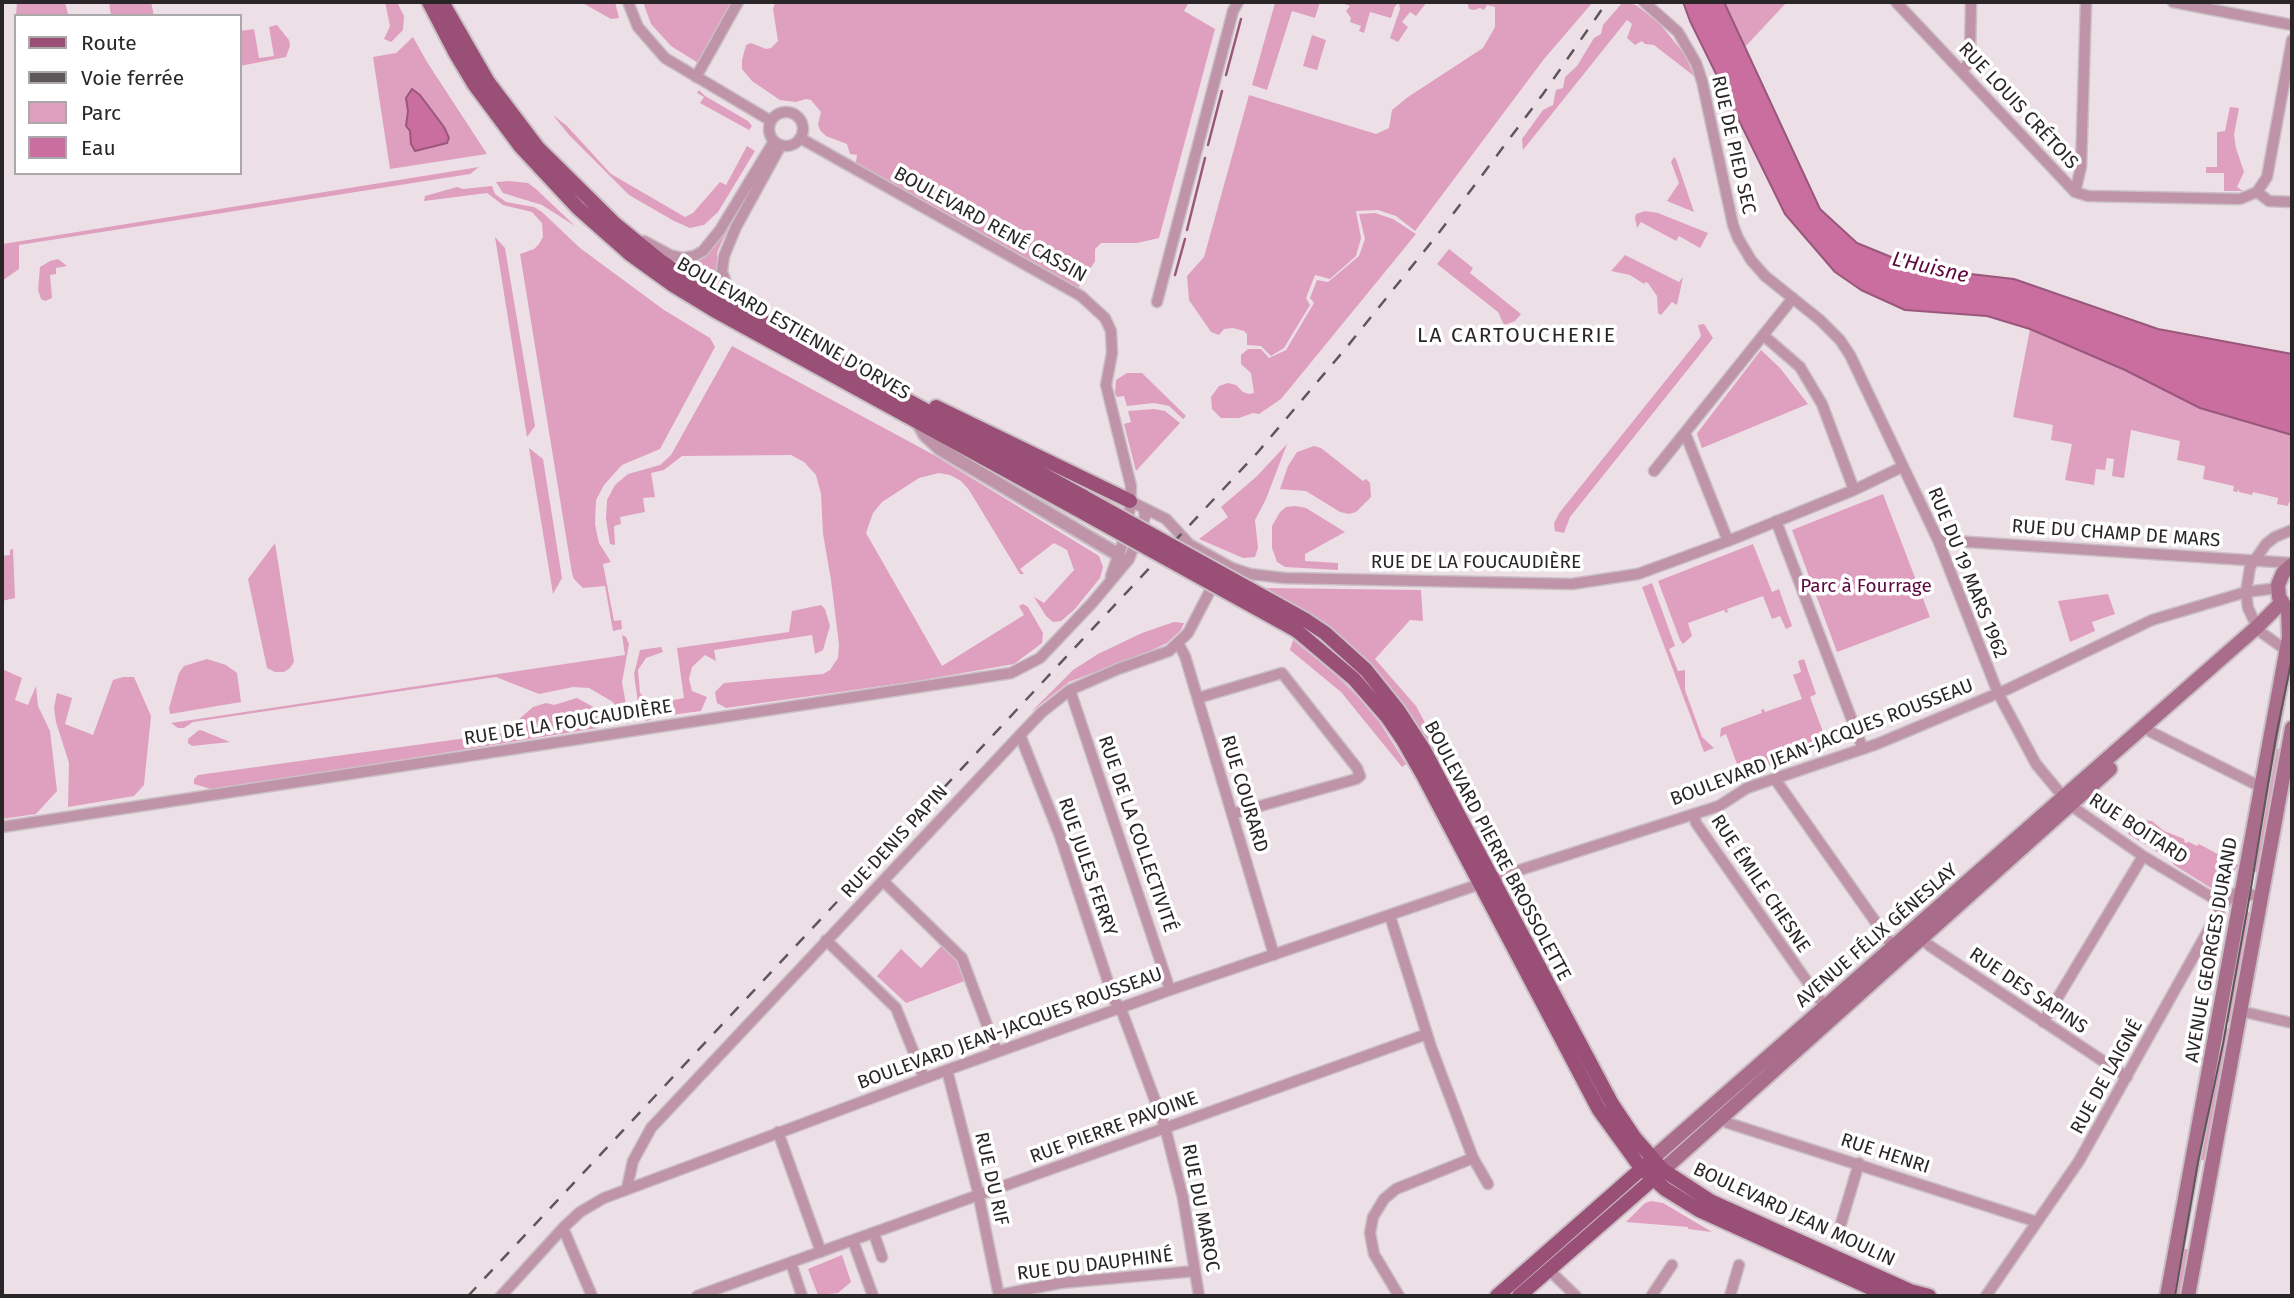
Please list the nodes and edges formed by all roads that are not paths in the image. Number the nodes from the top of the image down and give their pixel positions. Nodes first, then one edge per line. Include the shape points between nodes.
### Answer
1 (429, 2) edge
2 (442, 2) edge
3 (628, 2) edge
4 (738, 2) edge
5 (1238, 2) edge
6 (1644, 2) edge
7 (1896, 2) edge
8 (1971, 2) edge
9 (2086, 2) edge
10 (2174, 2) edge
11 (2292, 25) edge
12 (2292, 40) edge
13 (1961, 71) junction
14 (696, 77) junction
15 (2289, 83) edge
16 (771, 121) junction
17 (800, 138) junction
18 (778, 143) junction
19 (2075, 192) junction
20 (2257, 192) junction
21 (2292, 202) edge
22 (615, 224) junction
23 (1793, 298) junction
24 (1157, 302) dead end
25 (775, 328) junction
26 (1763, 335) junction
27 (914, 400) junction
28 (917, 421) junction
29 (1685, 433) junction
30 (1902, 467) junction
31 (1654, 471) dead end
32 (1854, 490) junction
33 (1130, 501) junction
34 (1080, 503) junction
35 (1143, 509) junction
36 (1776, 521) junction
37 (1171, 525) junction
38 (2292, 530) edge
39 (1138, 536) junction
40 (1938, 540) junction
41 (1728, 541) junction
42 (1134, 549) junction
43 (1119, 555) junction
44 (2253, 560) junction
45 (1224, 564) junction
46 (2292, 564) edge
47 (1107, 586) junction
48 (2246, 592) junction
49 (2285, 604) edge
50 (1300, 624) junction
51 (2260, 630) junction
52 (1178, 643) junction
53 (2286, 650) junction
54 (1070, 690) junction
55 (1998, 693) junction
56 (1198, 698) junction
57 (2292, 728) edge
58 (2148, 729) junction
59 (1020, 735) junction
60 (1863, 749) junction
61 (2288, 774) edge
62 (1775, 779) junction
63 (2261, 787) junction
64 (2067, 801) junction
65 (1232, 814) junction
66 (1693, 814) junction
67 (2, 827) edge
68 (2143, 856) junction
69 (883, 881) junction
70 (1486, 882) junction
71 (2242, 892) junction
72 (2261, 896) junction
73 (2223, 904) junction
74 (1390, 916) junction
75 (1917, 935) junction
76 (827, 940) junction
77 (1897, 952) junction
78 (1274, 955) junction
79 (1170, 990) junction
80 (1825, 1007) junction
81 (1121, 1009) junction
82 (2240, 1012) junction
83 (2043, 1022) junction
84 (2292, 1023) edge
85 (1427, 1034) junction
86 (998, 1052) junction
87 (947, 1070) junction
88 (2127, 1077) junction
89 (924, 1078) junction
90 (1723, 1116) junction
91 (1165, 1127) junction
92 (778, 1132) junction
93 (1473, 1158) junction
94 (1647, 1163) junction
95 (1859, 1163) junction
96 (1658, 1175) junction
97 (1488, 1184) dead end
98 (627, 1188) junction
99 (978, 1195) junction
100 (2037, 1222) junction
101 (563, 1228) junction
102 (874, 1234) junction
103 (1837, 1237) dead end
104 (853, 1241) junction
105 (821, 1252) junction
106 (882, 1257) dead end
107 (790, 1263) junction
108 (1672, 1265) dead end
109 (1739, 1265) dead end
110 (1549, 1270) junction
111 (1195, 1271) junction
112 (1883, 1294) edge
113 (1908, 1294) edge
114 (501, 1296) edge
115 (592, 1296) edge
116 (698, 1296) edge
117 (802, 1296) edge
118 (873, 1296) edge
119 (999, 1296) edge
120 (1199, 1296) edge
121 (1399, 1296) edge
122 (1497, 1296) edge
123 (1519, 1296) edge
124 (1576, 1296) edge
125 (1654, 1296) edge
126 (1730, 1296) edge
127 (1929, 1296) edge
128 (1986, 1296) edge
129 (2168, 1296) edge
130 (2188, 1296) edge

1 - 28 main road, BOULEVARD ESTIENNE D'ORVES via 498,118 541,171 611,238 714,310
2 - 22 main road, BOULEVARD ESTIENNE D'ORVES via 488,82 538,148
3 - 14 street via 651,44
4 - 14 street
5 - 24 street
6 - 23 street, RUE DE PIED SEC via 1678,32 1696,63 1738,238 1765,276
7 - 13 street, RUE LOUIS CRÉTOIS
8 - 13 street via 1970,55
9 - 19 street via 2081,167
10 - 11 street
12 - 15 street
13 - 19 street, RUE LOUIS CRÉTOIS
14 - 16 street
15 - 20 street via 2267,177
16 - 17 street via 783,112 795,114 802,123
16 - 18 street via 769,130
17 - 18 street via 789,146
17 - 33 street, BOULEVARD RENÉ CASSIN via 1095,306 1111,331 1106,386
18 - 22 street via 720,230 694,256 670,255
18 - 25 street via 736,226 722,271 738,298
19 - 20 street, RUE LOUIS CRÉTOIS via 2240,199
20 - 21 street, RUE LOUIS CRÉTOIS via 2269,201
22 - 25 main road, BOULEVARD ESTIENNE D'ORVES via 696,285
23 - 26 street
23 - 30 street, RUE DE PIED SEC via 1820,320 1850,355
25 - 27 main road, BOULEVARD ESTIENNE D'ORVES
26 - 29 street
26 - 32 street via 1800,367 1822,404
27 - 33 main road via 954,414
27 - 34 main road, BOULEVARD ESTIENNE D'ORVES
28 - 34 main road, BOULEVARD ESTIENNE D'ORVES
28 - 43 street via 940,449
29 - 31 street
29 - 41 street
30 - 32 street, RUE DE LA FOUCAUDIÈRE
30 - 40 street, RUE DU 19 MARS 1962
32 - 36 street, RUE DE LA FOUCAUDIÈRE
33 - 35 street
33 - 43 street, RUE DE LA FOUCAUDIÈRE
34 - 50 main road, BOULEVARD PIERRE BROSSOLETTE, bridge
35 - 37 street, RUE DE LA FOUCAUDIÈRE
35 - 39 street, RUE DE LA FOUCAUDIÈRE
36 - 41 street, RUE DE LA FOUCAUDIÈRE
36 - 60 street
37 - 39 street via 1157,523
37 - 45 street, RUE DE LA FOUCAUDIÈRE via 1189,544
38 - 44 street via 2266,544
39 - 42 street, RUE DE LA FOUCAUDIÈRE
40 - 44 street, RUE DU CHAMP DE MARS
40 - 55 street, RUE DU 19 MARS 1962
41 - 45 street, RUE DE LA FOUCAUDIÈRE via 1638,574 1572,584 1284,578 1250,574
42 - 43 street
42 - 47 street, RUE DE LA FOUCAUDIÈRE
43 - 47 street, RUE DE LA FOUCAUDIÈRE
44 - 46 street, RUE DU CHAMP DE MARS
44 - 48 street
45 - 52 street, RUE DENIS PAPIN via 1188,634
46 - 49 main road via 2283,573
47 - 67 street, RUE DE LA FOUCAUDIÈRE via 1040,658 994,676
48 - 49 street, BOULEVARD JEAN-JACQUES ROUSSEAU
48 - 51 street via 2248,608
48 - 55 street, BOULEVARD JEAN-JACQUES ROUSSEAU via 2152,620
49 - 51 main road, AVENUE FÉLIX GÉNESLAY
49 - 53 main road, AVENUE GEORGES DURAND
50 - 70 main road, BOULEVARD PIERRE BROSSOLETTE via 1388,718 1471,868
50 - 70 main road, BOULEVARD PIERRE BROSSOLETTE via 1325,633 1366,670 1398,710 1424,750
51 - 53 street
51 - 58 main road, AVENUE FÉLIX GÉNESLAY
52 - 54 street, RUE DENIS PAPIN via 1154,658
52 - 56 street, RUE COURARD
53 - 63 main road, AVENUE GEORGES DURAND
54 - 59 street, RUE DENIS PAPIN
54 - 79 street, RUE DE LA COLLECTIVITÉ
55 - 60 street, BOULEVARD JEAN-JACQUES ROUSSEAU
55 - 64 street, RUE DU 19 MARS 1962 via 2036,764
56 - 65 street, RUE COURARD
56 - 65 street via 1282,673 1360,776
57 - 61 main road, AVENUE GEORGES DURAND
58 - 63 street
58 - 64 main road, AVENUE FÉLIX GÉNESLAY
59 - 69 street, RUE DENIS PAPIN
59 - 81 street, RUE JULES FERRY
60 - 62 street, BOULEVARD JEAN-JACQUES ROUSSEAU
61 - 72 main road, AVENUE GEORGES DURAND
62 - 66 street, BOULEVARD JEAN-JACQUES ROUSSEAU
62 - 77 street
63 - 71 main road, AVENUE GEORGES DURAND
64 - 68 street, RUE BOITARD
64 - 75 main road, AVENUE FÉLIX GÉNESLAY
65 - 78 street, RUE COURARD
66 - 70 street, BOULEVARD JEAN-JACQUES ROUSSEAU
66 - 80 street, RUE ÉMILE CHESNE
68 - 73 street, RUE BOITARD
68 - 83 street
69 - 76 street, RUE DENIS PAPIN
69 - 86 street via 962,958
70 - 74 street, BOULEVARD JEAN-JACQUES ROUSSEAU
70 - 94 main road, BOULEVARD PIERRE BROSSOLETTE
70 - 94 main road, BOULEVARD PIERRE BROSSOLETTE via 1533,986 1607,1121
71 - 72 street
71 - 73 street, RUE DE LAIGNÉ
71 - 129 main road, AVENUE GEORGES DURAND
72 - 82 main road, AVENUE GEORGES DURAND
73 - 88 street, RUE DE LAIGNÉ
74 - 78 street, BOULEVARD JEAN-JACQUES ROUSSEAU
74 - 85 street
75 - 77 main road, AVENUE FÉLIX GÉNESLAY
75 - 83 street, RUE DES SAPINS
76 - 89 street via 896,1008
76 - 98 street, RUE DENIS PAPIN via 651,1128 637,1151
77 - 80 main road, AVENUE FÉLIX GÉNESLAY
77 - 90 main road, AVENUE FÉLIX GÉNESLAY
78 - 79 street, BOULEVARD JEAN-JACQUES ROUSSEAU
79 - 81 street, BOULEVARD JEAN-JACQUES ROUSSEAU
80 - 94 main road, AVENUE FÉLIX GÉNESLAY
81 - 86 street, BOULEVARD JEAN-JACQUES ROUSSEAU
81 - 91 street, RUE JULES FERRY
82 - 84 street
82 - 130 main road, AVENUE GEORGES DURAND
83 - 88 street, RUE DES SAPINS
85 - 91 street, RUE PIERRE PAVOINE
85 - 93 street
86 - 87 street, BOULEVARD JEAN-JACQUES ROUSSEAU
87 - 89 street, BOULEVARD JEAN-JACQUES ROUSSEAU
87 - 99 street, RUE DU RIF
88 - 100 street, RUE DE LAIGNÉ via 2079,1161
89 - 92 street, BOULEVARD JEAN-JACQUES ROUSSEAU
90 - 95 street, RUE HENRI via 1728,1123
90 - 96 main road, AVENUE FÉLIX GÉNESLAY
91 - 99 street, RUE PIERRE PAVOINE
91 - 111 street, RUE DU MAROC
92 - 98 street, BOULEVARD JEAN-JACQUES ROUSSEAU
92 - 105 street
93 - 97 street
93 - 121 street via 1396,1189 1373,1217 1374,1254
94 - 96 main road
94 - 122 main road, AVENUE FÉLIX GÉNESLAY
95 - 100 street, RUE HENRI
95 - 103 street
96 - 110 main road, AVENUE FÉLIX GÉNESLAY
96 - 112 main road, BOULEVARD JEAN MOULIN via 1699,1210
96 - 113 main road, BOULEVARD JEAN MOULIN
98 - 101 street, BOULEVARD JEAN-JACQUES ROUSSEAU via 592,1204
99 - 102 street, RUE PIERRE PAVOINE
99 - 119 street, RUE DU RIF
100 - 128 street, RUE DE LAIGNÉ
101 - 114 street, BOULEVARD JEAN-JACQUES ROUSSEAU
101 - 115 street
102 - 104 street, RUE PIERRE PAVOINE
102 - 106 street
104 - 105 street, RUE PIERRE PAVOINE
104 - 118 street
105 - 107 street, RUE PIERRE PAVOINE
107 - 116 street, RUE PIERRE PAVOINE
107 - 117 street
108 - 125 street
109 - 126 street
110 - 123 main road, AVENUE FÉLIX GÉNESLAY
110 - 124 street
111 - 119 street, RUE DU DAUPHINÉ via 1060,1283
111 - 120 street, RUE DU MAROC
112 - 113 main road, BOULEVARD JEAN MOULIN
113 - 127 main road, BOULEVARD JEAN MOULIN

